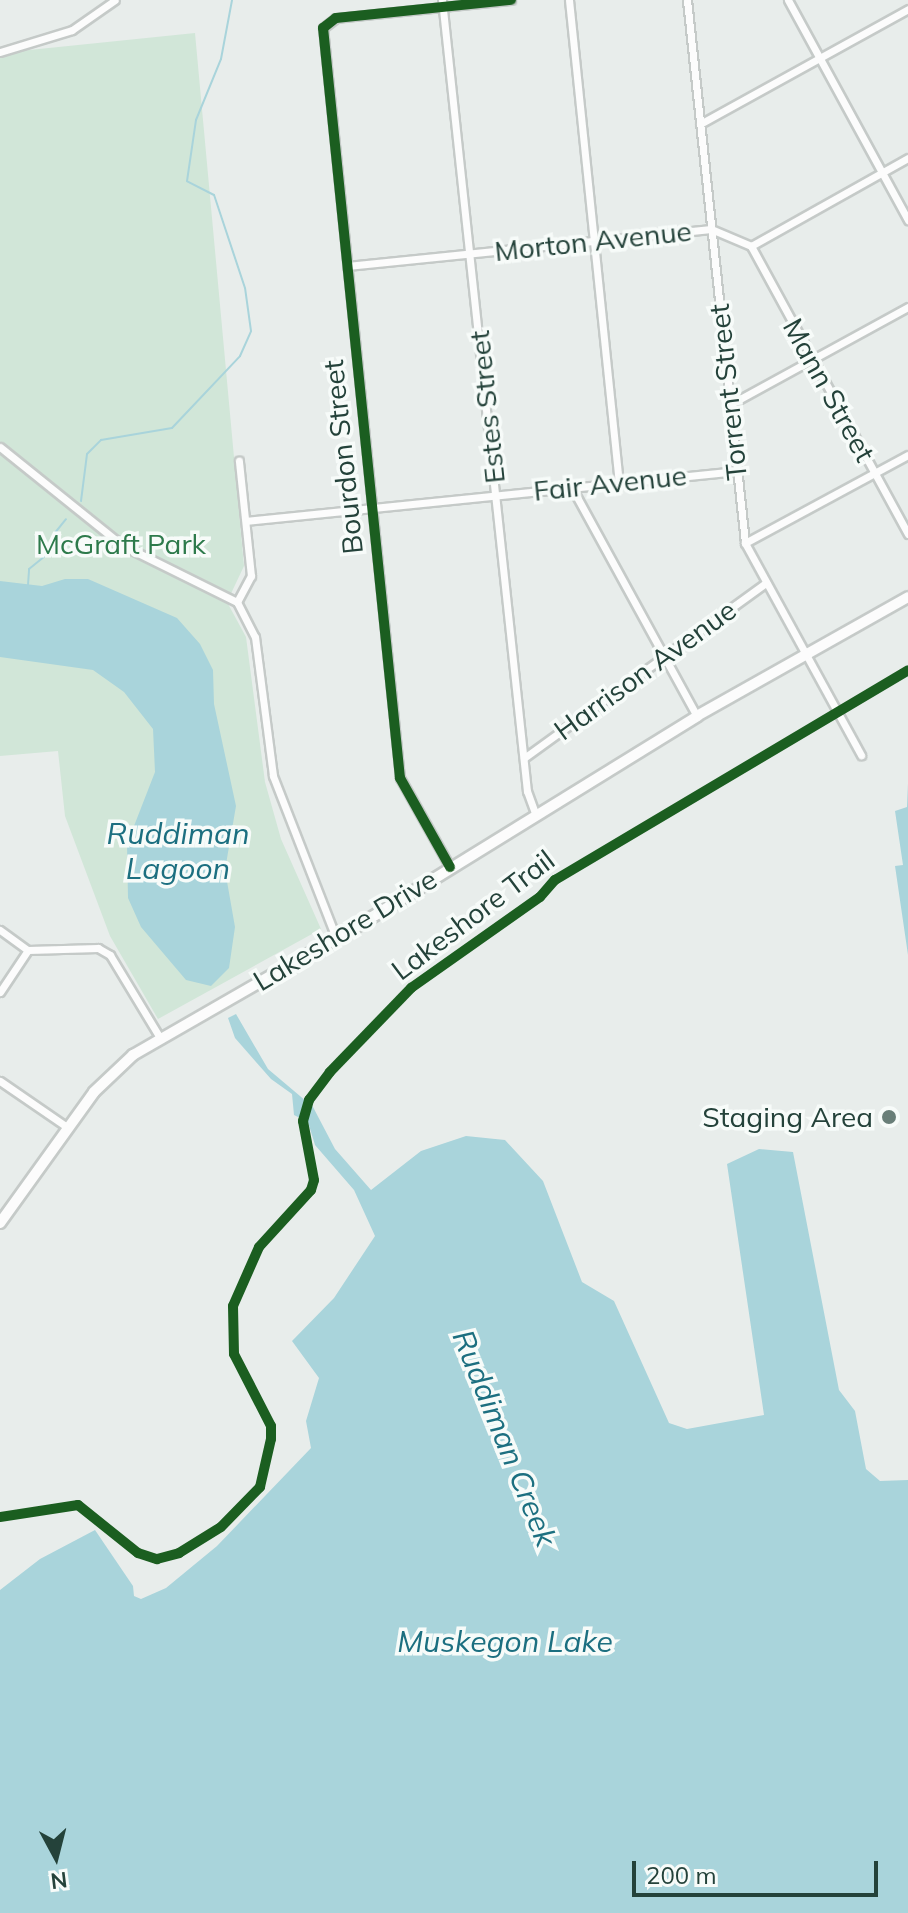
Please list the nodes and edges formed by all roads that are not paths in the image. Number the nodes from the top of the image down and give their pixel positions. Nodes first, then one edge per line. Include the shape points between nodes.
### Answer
1 (115, 0) edge
2 (511, 0) edge
3 (569, 0) edge
4 (687, 0) edge
5 (788, 0) edge
6 (442, 4) edge
7 (908, 9) edge
8 (0, 52) edge
9 (820, 58) junction
10 (700, 124) junction
11 (908, 158) edge
12 (882, 173) junction
13 (908, 220) edge
14 (711, 229) junction
15 (594, 241) junction
16 (751, 246) junction
17 (471, 254) junction
18 (347, 266) junction
19 (908, 307) edge
20 (813, 360) junction
21 (729, 405) junction
22 (0, 447) edge
23 (908, 455) edge
24 (239, 461) dead end
25 (736, 471) junction
26 (875, 473) junction
27 (619, 483) junction
28 (572, 488) junction
29 (496, 495) junction
30 (372, 508) junction
31 (246, 521) junction
32 (908, 534) edge
33 (745, 543) junction
34 (766, 583) junction
35 (908, 597) edge
36 (237, 602) junction
37 (805, 654) junction
38 (665, 657) junction
39 (697, 716) junction
40 (861, 755) dead end
41 (524, 758) junction
42 (535, 813) junction
43 (450, 867) junction
44 (0, 930) edge
45 (336, 938) junction
46 (28, 950) junction
47 (0, 992) edge
48 (160, 1038) junction
49 (0, 1081) edge
50 (67, 1127) junction
51 (0, 1223) edge

1 - 8 street via 89,20 43,42
2 - 6 street
3 - 15 street
4 - 10 street, Torrent Street
5 - 9 street
6 - 17 street, Estes Street
6 - 18 street, Bourdon Street via 330,20 323,30
7 - 9 street
9 - 10 street
9 - 12 street
10 - 14 street, Torrent Street
11 - 12 street
12 - 13 street
12 - 16 street
14 - 15 street, Morton Avenue
14 - 16 street, Morton Avenue
14 - 21 street, Torrent Street
15 - 17 street, Morton Avenue
15 - 27 street
16 - 20 street, Mann Street
17 - 18 street, Morton Avenue
17 - 29 street, Estes Street
18 - 30 street, Bourdon Street
19 - 20 street
20 - 21 street
20 - 26 street, Mann Street
21 - 25 street, Torrent Street
22 - 36 street via 122,545
23 - 26 street
24 - 31 street
25 - 27 street, Fair Avenue
25 - 33 street, Torrent Street
26 - 32 street, Mann Street
26 - 33 street
27 - 28 street, Fair Avenue
28 - 29 street, Fair Avenue
28 - 38 street
29 - 30 street, Fair Avenue
29 - 41 street, Estes Street
30 - 31 street, Fair Avenue
30 - 43 street, Bourdon Street via 400,778
31 - 36 street via 250,581
33 - 34 street, Torrent Street
34 - 37 street, Torrent Street
34 - 38 street, Harrison Avenue
35 - 37 main road, Lakeshore Drive
36 - 45 street via 255,637 267,744 280,802
37 - 39 main road, Lakeshore Drive
37 - 40 street, Torrent Street
38 - 39 street
38 - 41 street, Harrison Avenue
39 - 42 main road, Lakeshore Drive
41 - 42 street, Estes Street
42 - 43 main road, Lakeshore Drive
43 - 45 main road, Lakeshore Drive
44 - 46 street
45 - 48 main road, Lakeshore Drive
46 - 47 street
46 - 48 street via 92,947 110,955
48 - 50 main road, Lakeshore Drive via 112,1073
49 - 50 street
50 - 51 main road, Lakeshore Drive

